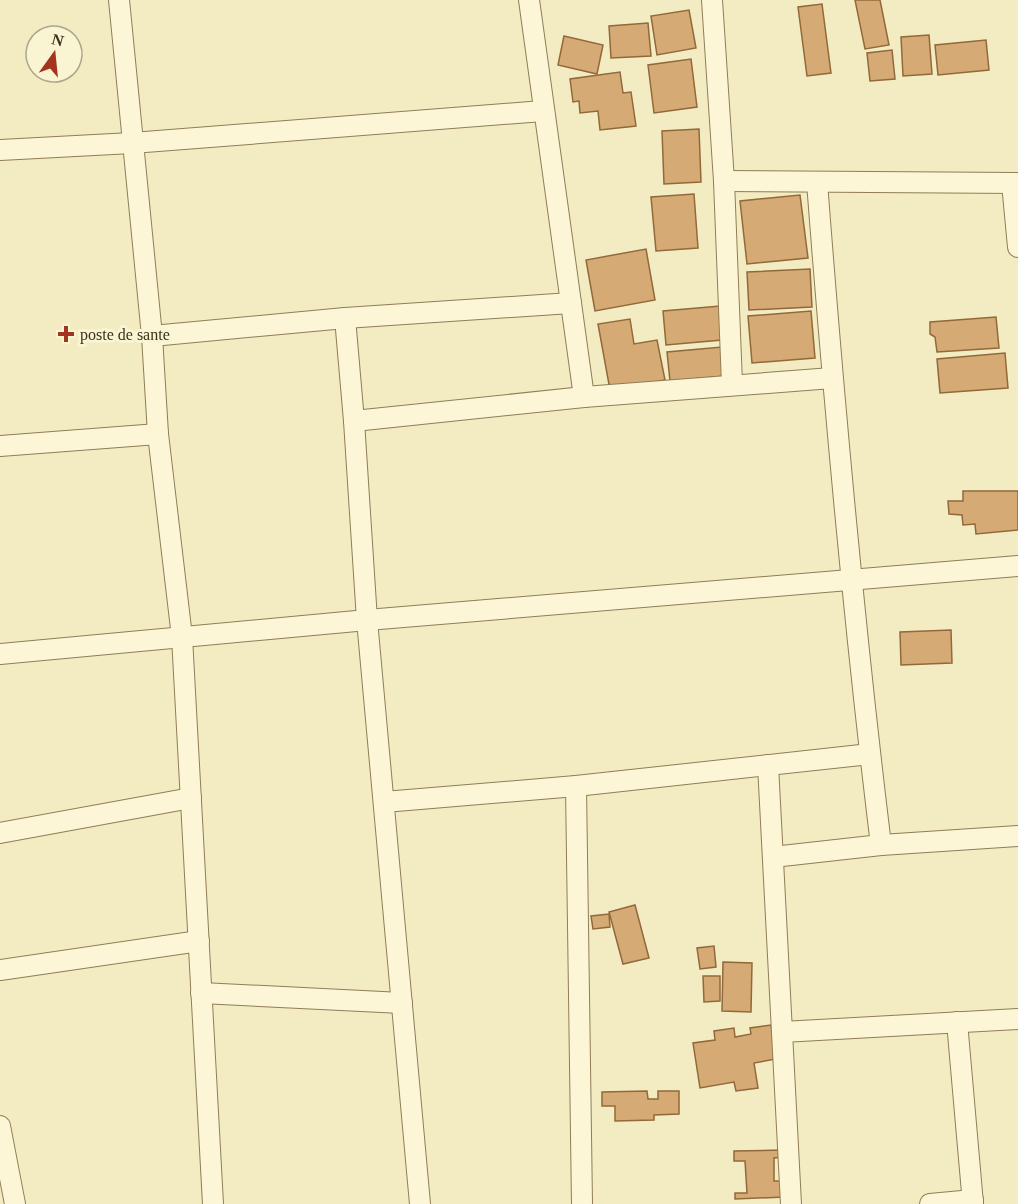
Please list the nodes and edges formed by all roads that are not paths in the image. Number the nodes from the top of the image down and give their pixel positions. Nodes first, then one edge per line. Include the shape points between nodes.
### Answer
1 (119, 0) edge
2 (529, 0) edge
3 (712, 0) edge
4 (543, 111) junction
5 (132, 143) junction
6 (0, 150) edge
7 (724, 181) junction
8 (817, 183) junction
9 (1015, 183) edge
10 (1018, 247) edge
11 (571, 303) junction
12 (345, 318) junction
13 (152, 336) junction
14 (832, 378) junction
15 (732, 384) junction
16 (584, 397) junction
17 (354, 421) junction
18 (158, 434) junction
19 (0, 446) edge
20 (1018, 566) edge
21 (851, 581) junction
22 (367, 620) junction
23 (182, 637) junction
24 (0, 654) edge
25 (870, 754) junction
26 (768, 765) junction
27 (576, 786) junction
28 (191, 798) junction
29 (384, 802) junction
30 (0, 833) edge
31 (1018, 836) edge
32 (882, 845) junction
33 (773, 857) junction
34 (199, 941) junction
35 (0, 970) edge
36 (201, 993) junction
37 (402, 1003) junction
38 (1018, 1019) edge
39 (957, 1022) junction
40 (782, 1032) junction
41 (0, 1126) edge
42 (973, 1202) edge
43 (15, 1204) edge
44 (213, 1204) edge
45 (420, 1204) edge
46 (582, 1204) edge
47 (791, 1204) edge
48 (930, 1204) edge

1 - 5 street
2 - 4 street
3 - 7 street
4 - 5 street
4 - 11 street
5 - 6 street
5 - 13 street
7 - 8 street
7 - 15 street
8 - 9 street
8 - 14 street
9 - 10 street
11 - 12 street
11 - 16 street
12 - 13 street
12 - 17 street
13 - 18 street
14 - 15 street
14 - 21 street
15 - 16 street
16 - 17 street
17 - 22 street
18 - 19 street
18 - 23 street
20 - 21 street
21 - 22 street
21 - 25 street
22 - 23 street
22 - 29 street
23 - 24 street
23 - 28 street
25 - 26 street
25 - 32 street
26 - 27 street
26 - 33 street
27 - 29 street
27 - 46 street
28 - 30 street
28 - 34 street
29 - 37 street
31 - 32 street
32 - 33 street
33 - 40 street
34 - 35 street
34 - 36 street
36 - 37 street
36 - 44 street
37 - 45 street
38 - 39 street
39 - 40 street
39 - 42 street
40 - 47 street
41 - 43 street
42 - 48 street

